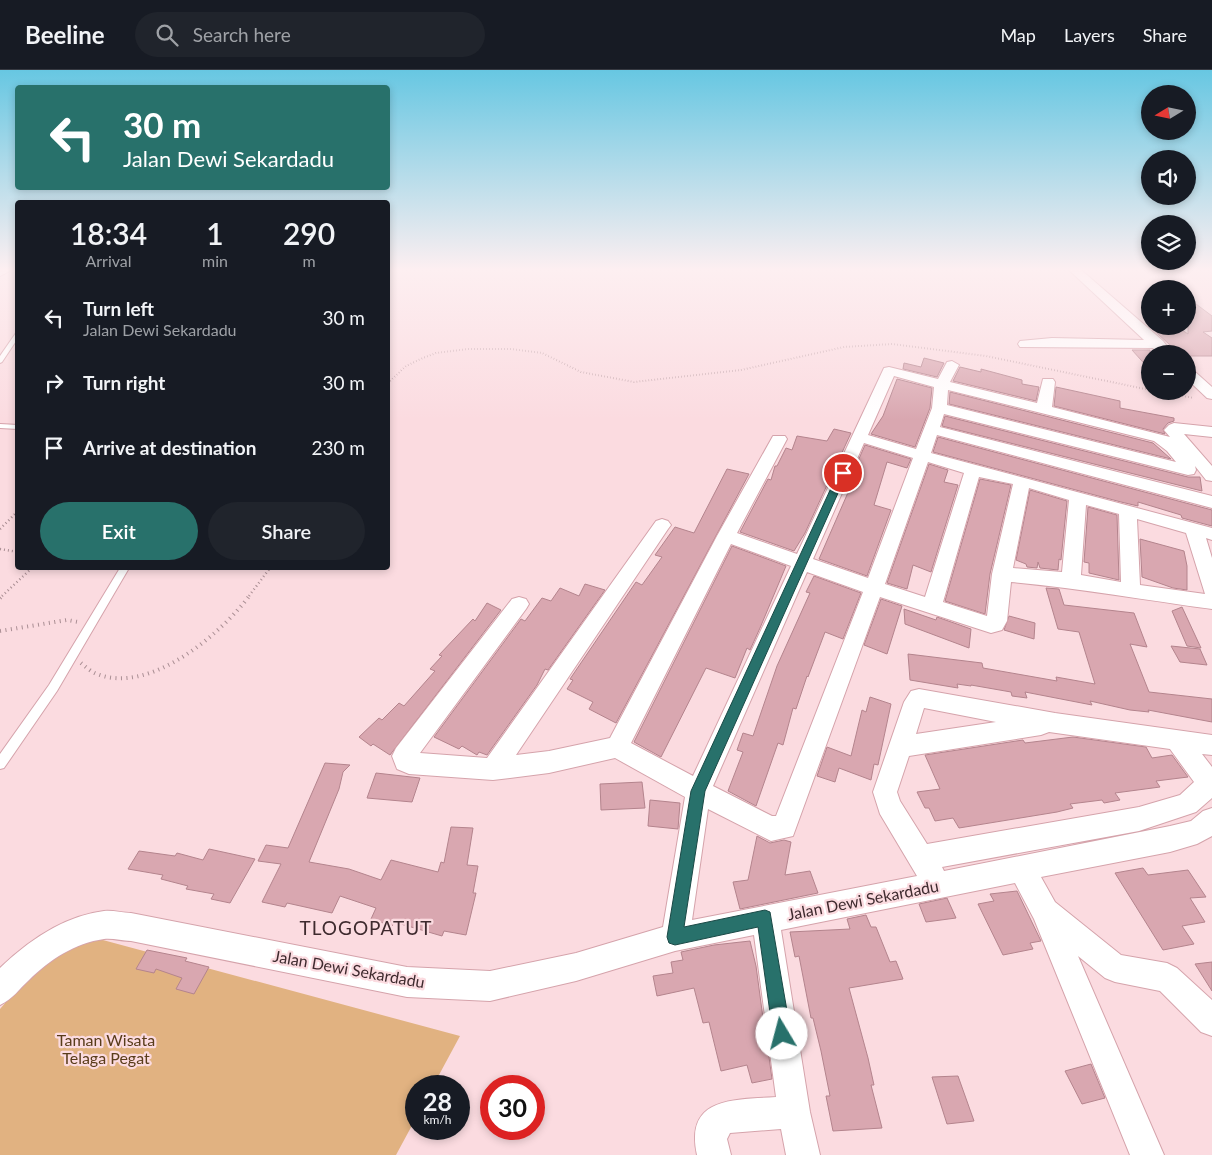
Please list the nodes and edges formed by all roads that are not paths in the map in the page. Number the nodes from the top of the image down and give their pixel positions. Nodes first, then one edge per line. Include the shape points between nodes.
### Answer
1 (1130, 320) edge
2 (15, 337) edge
3 (1025, 344) dead end
4 (1158, 345) edge
5 (1141, 348) edge
6 (0, 361) edge
7 (952, 365) dead end
8 (1196, 381) edge
9 (1048, 382) dead end
10 (942, 384) junction
11 (1212, 395) edge
12 (939, 408) junction
13 (1044, 409) junction
14 (0, 426) edge
15 (15, 427) edge
16 (931, 429) junction
17 (1212, 432) edge
18 (859, 437) junction
19 (779, 439) dead end
20 (921, 454) junction
21 (973, 470) junction
22 (1212, 476) edge
23 (1022, 480) junction
24 (1078, 498) junction
25 (1212, 502) edge
26 (1128, 512) junction
27 (662, 525) dead end
28 (1203, 532) edge
29 (726, 536) junction
30 (802, 563) junction
31 (123, 570) edge
32 (1002, 574) junction
33 (1071, 580) junction
34 (874, 588) junction
35 (1212, 589) edge
36 (1131, 591) junction
37 (1212, 602) edge
38 (519, 604) dead end
39 (932, 607) junction
40 (1055, 723) junction
41 (1177, 740) junction
42 (1212, 745) edge
43 (617, 747) junction
44 (900, 747) junction
45 (0, 764) edge
46 (493, 769) junction
47 (1211, 783) edge
48 (698, 791) junction
49 (1212, 820) edge
50 (922, 858) junction
51 (1023, 870) junction
52 (938, 886) junction
53 (1044, 910) junction
54 (765, 918) junction
55 (675, 937) junction
56 (0, 990) edge
57 (1212, 1021) edge
58 (794, 1112) junction
59 (714, 1155) edge
60 (802, 1155) edge
61 (1147, 1155) edge

1 - 4 street
2 - 6 lane
3 - 5 street via 1052,342
7 - 10 street
8 - 11 street
9 - 13 street
10 - 12 street
10 - 13 street
10 - 18 street via 889,371
12 - 13 street via 1188,470 1176,451 1160,438
12 - 16 street
14 - 15 lane
16 - 20 street
16 - 25 street
17 - 22 street via 1172,430
18 - 20 street
18 - 30 street
19 - 29 street
20 - 21 street
20 - 34 street
21 - 23 street
21 - 39 street
23 - 24 street
23 - 32 street
24 - 26 street
24 - 33 street
26 - 28 street
26 - 36 street
27 - 46 street
28 - 35 street
29 - 30 street
29 - 43 street
30 - 34 street
30 - 48 street
31 - 45 lane via 72,657
32 - 33 street
32 - 39 street via 995,624
33 - 36 street
34 - 39 street
34 - 48 street via 784,827 771,829
36 - 37 street
38 - 46 street via 404,756 409,763
40 - 41 street
40 - 44 street
40 - 44 street via 919,698
41 - 42 street
41 - 47 street
43 - 46 street via 549,762
43 - 48 street
44 - 50 street via 885,792 886,799
47 - 50 street via 1187,804 1139,819
48 - 55 street
49 - 51 street, Jalan Dewi Sekardadu via 1197,832
50 - 52 street
51 - 52 street, Jalan Dewi Sekardadu
51 - 53 street
52 - 54 street, Jalan Dewi Sekardadu
53 - 57 street via 1115,968 1167,978
53 - 61 street
54 - 55 street, Jalan Dewi Sekardadu
54 - 58 street
55 - 56 street, Jalan Dewi Sekardadu via 576,967 490,986 406,982 131,927 104,925 53,943 23,966
58 - 59 street via 724,1117 711,1130
58 - 60 street

